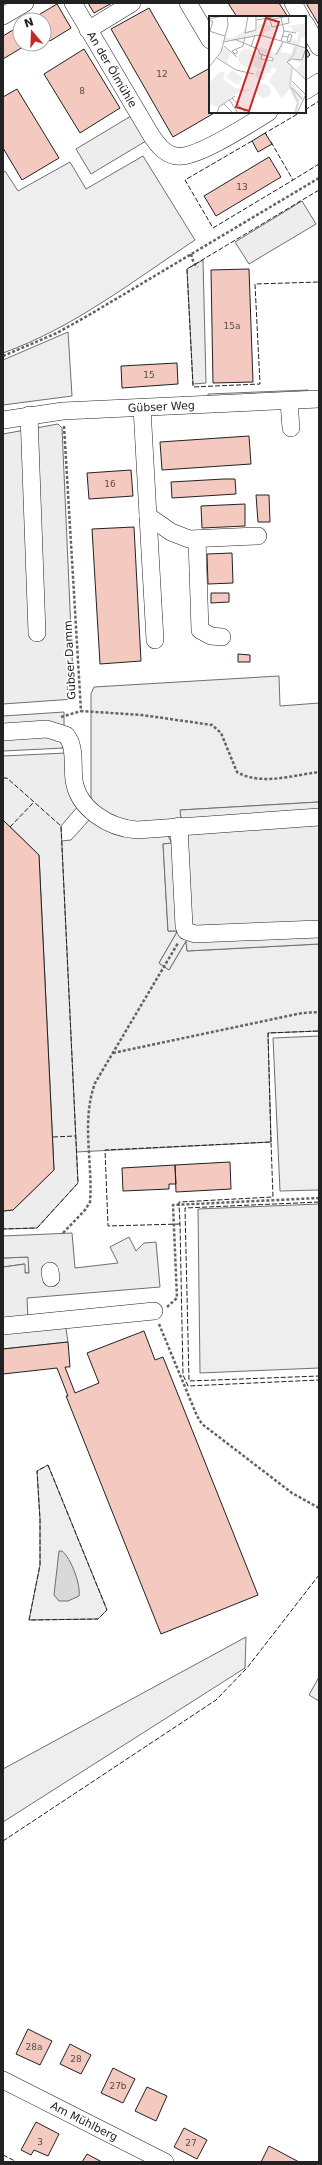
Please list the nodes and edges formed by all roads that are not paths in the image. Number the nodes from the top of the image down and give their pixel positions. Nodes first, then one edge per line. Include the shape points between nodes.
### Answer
1 (25, 3) edge
2 (73, 3) edge
3 (132, 3) edge
4 (188, 3) edge
5 (293, 3) edge
6 (3, 16) edge
7 (300, 16) edge
8 (306, 25) edge
9 (88, 30) junction
10 (209, 38) edge
11 (319, 47) edge
12 (319, 82) edge
13 (306, 90) edge
14 (260, 114) edge
15 (319, 399) edge
16 (289, 402) junction
17 (142, 408) junction
18 (29, 415) junction
19 (3, 420) edge
20 (291, 428) dead end
21 (148, 516) junction
22 (258, 536) dead end
23 (197, 539) junction
24 (36, 632) dead end
25 (222, 637) dead end
26 (155, 640) dead end
27 (3, 732) edge
28 (319, 817) edge
29 (179, 826) junction
30 (319, 929) edge
31 (154, 1311) road end
32 (3, 1326) edge
33 (3, 2080) edge
34 (165, 2162) edge

1 - 6 street
2 - 9 street, An der Ölmühle
3 - 9 street
4 - 10 street
5 - 7 street
8 - 11 street
9 - 14 street, An der Ölmühle via 151,135 161,148 172,155 181,157 195,154
12 - 13 street
15 - 16 street, Gübser Weg
16 - 17 street, Gübser Weg
16 - 20 street
17 - 18 street, Gübser Weg
17 - 21 street
18 - 19 street, Gübser Weg
18 - 24 street
21 - 23 street via 171,532
21 - 26 street
22 - 23 street
23 - 25 street via 200,630 211,636
27 - 29 street via 47,729 66,735 72,746 74,780 78,792 91,810 110,824 137,830
28 - 29 street
29 - 30 street via 186,931 195,934
31 - 32 street
33 - 34 street, Am Mühlberg

